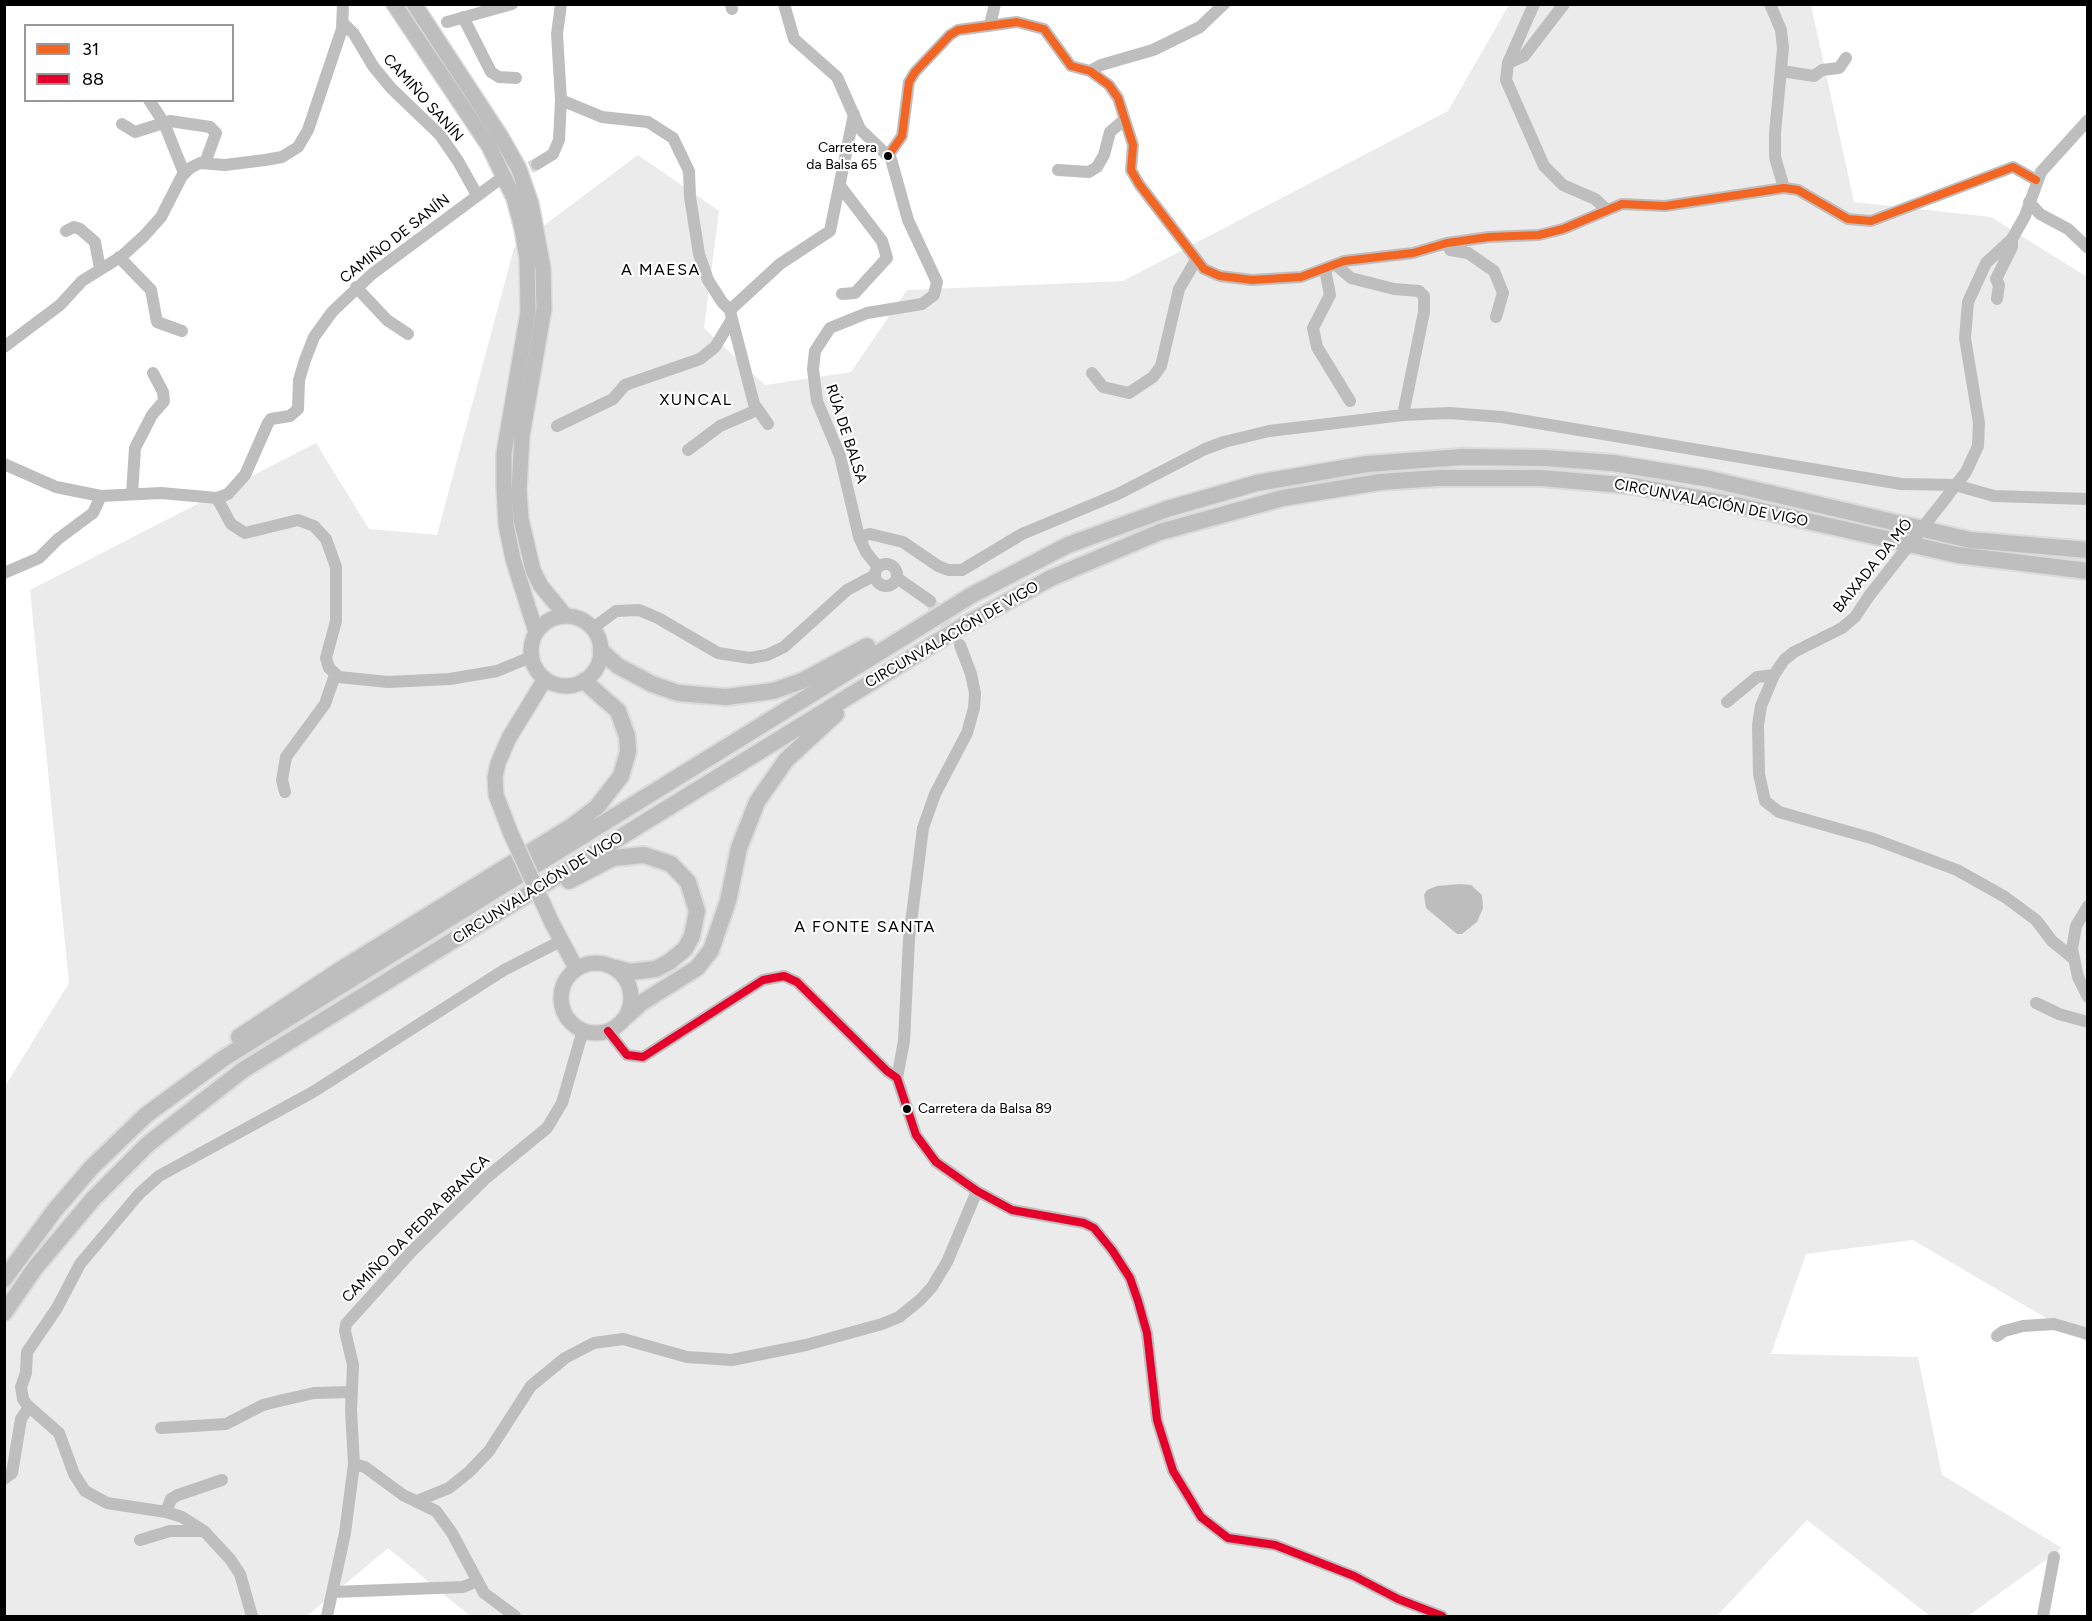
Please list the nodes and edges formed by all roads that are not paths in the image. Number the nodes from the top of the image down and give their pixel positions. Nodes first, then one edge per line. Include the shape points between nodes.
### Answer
1 (343, 4) edge
2 (394, 4) edge
3 (414, 4) edge
4 (512, 4) edge
5 (561, 4) edge
6 (784, 4) edge
7 (995, 4) edge
8 (1224, 4) edge
9 (1534, 4) edge
10 (1564, 4) edge
11 (1775, 6) edge
12 (463, 17) junction
13 (447, 22) dead end
14 (344, 23) junction
15 (990, 25) junction
16 (1846, 58) dead end
17 (1508, 63) junction
18 (1090, 71) junction
19 (1782, 71) junction
20 (516, 78) dead end
21 (561, 100) junction
22 (150, 102) edge
23 (854, 114) junction
24 (1124, 120) junction
25 (2088, 120) edge
26 (164, 123) junction
27 (122, 124) dead end
28 (888, 156) junction
29 (205, 163) junction
30 (537, 164) tunnel mouth
31 (1058, 170) dead end
32 (184, 173) junction
33 (2036, 180) junction
34 (496, 182) tunnel mouth
35 (840, 186) junction
36 (1784, 188) junction
37 (477, 195) junction
38 (2029, 202) junction
39 (1606, 209) junction
40 (66, 231) dead end
41 (2012, 239) junction
42 (1447, 243) junction
43 (2088, 248) edge
44 (119, 257) junction
45 (1196, 260) junction
46 (1331, 267) junction
47 (100, 269) junction
48 (356, 287) junction
49 (842, 294) dead end
50 (1997, 299) dead end
51 (731, 315) junction
52 (1497, 317) dead end
53 (182, 331) dead end
54 (408, 333) dead end
55 (4, 347) edge
56 (153, 373) dead end
57 (1092, 373) dead end
58 (1350, 401) dead end
59 (757, 410) junction
60 (1403, 415) junction
61 (768, 424) dead end
62 (557, 426) dead end
63 (688, 450) dead end
64 (4, 464) edge
65 (1952, 490) junction
66 (132, 494) junction
67 (101, 496) junction
68 (218, 498) junction
69 (2088, 499) edge
70 (859, 537) junction
71 (2088, 549) edge
72 (876, 571) junction
73 (2088, 571) edge
74 (4, 573) edge
75 (897, 578) junction
76 (996, 582) junction
77 (930, 601) tunnel mouth
78 (565, 615) junction
79 (593, 628) junction
80 (536, 632) junction
81 (960, 645) tunnel mouth
82 (601, 651) junction
83 (531, 657) junction
84 (335, 675) junction
85 (1774, 675) junction
86 (544, 679) junction
87 (584, 681) junction
88 (858, 690) junction
89 (1727, 702) dead end
90 (285, 792) dead end
91 (2088, 906) edge
92 (561, 941) junction
93 (441, 948) junction
94 (2073, 958) junction
95 (576, 968) junction
96 (616, 968) junction
97 (2088, 998) edge
98 (2036, 1003) dead end
99 (627, 1016) junction
100 (2088, 1022) edge
101 (583, 1030) junction
102 (608, 1031) junction
103 (897, 1078) junction
104 (146, 1115) junction
105 (976, 1191) junction
106 (4, 1279) edge
107 (4, 1313) edge
108 (2088, 1334) edge
109 (1997, 1336) dead end
110 (352, 1392) junction
111 (29, 1407) junction
112 (161, 1428) dead end
113 (354, 1464) junction
114 (4, 1479) edge
115 (222, 1480) dead end
116 (417, 1501) junction
117 (166, 1512) junction
118 (204, 1531) junction
119 (140, 1540) dead end
120 (2054, 1557) dead end
121 (476, 1582) junction
122 (333, 1592) junction
123 (252, 1617) edge
124 (327, 1617) edge
125 (515, 1617) edge
126 (1442, 1617) edge
127 (2043, 1617) edge

1 - 14 street
2 - 80 main road via 489,146 522,228 528,312 504,453 504,488 513,559
3 - 78 main road via 501,137 531,204 543,268 544,309 522,436 520,510 533,570
4 - 12 street
5 - 21 street via 557,34
6 - 23 street, RÚA DE BALSA via 794,39 837,77
7 - 15 street
8 - 18 street via 1200,27 1153,50
9 - 17 street
10 - 17 street via 1524,56
11 - 19 street via 1781,30
12 - 13 street
12 - 20 street via 491,72
14 - 29 street via 308,130 298,147 282,157 266,160
14 - 37 street, CAMIÑO SANÍN via 391,88 440,135
15 - 18 street via 1017,22 1044,28 1071,66
15 - 28 street via 954,33 915,72 907,93 902,136
16 - 19 street via 1839,68 1822,70 1814,76
17 - 39 street via 1508,88 1544,166 1563,185 1595,199
18 - 24 street via 1109,85 1118,98
19 - 36 street via 1776,106 1775,157
21 - 30 street via 557,148
21 - 51 street via 602,117 648,122 673,138 689,171 699,254 708,280
22 - 26 street
23 - 28 street, RÚA DE BALSA via 864,134
23 - 35 street
24 - 31 street via 1110,132 1097,167 1089,172
24 - 45 street via 1133,145 1131,170
25 - 33 street, BAIXADA DA MÓ
26 - 27 street via 135,132
26 - 29 street via 210,127 216,134
26 - 32 street
28 - 70 street, RÚA DE BALSA via 908,220 935,274 936,291 931,300 922,304 867,314 830,328 819,341 813,359 817,401 840,456
29 - 32 street
32 - 44 street via 155,225
33 - 36 street via 2013,167 1871,221 1848,219 1798,190
33 - 38 street, BAIXADA DA MÓ
34 - 37 street, CAMIÑO DE SANÍN
35 - 49 street via 882,241 887,258 855,293
35 - 51 street via 830,231 780,264
36 - 39 street via 1665,206 1622,204
37 - 48 street, CAMIÑO DE SANÍN
38 - 41 street, BAIXADA DA MÓ
38 - 43 street
39 - 42 street via 1539,236
40 - 47 street via 80,229 95,242
41 - 50 street via 1996,279 2000,285
41 - 65 street, BAIXADA DA MÓ via 1986,262 1964,316 1979,423 1978,446
42 - 46 street via 1413,253 1344,261
42 - 52 street via 1450,250 1468,253 1494,271 1503,293
44 - 47 street
44 - 53 street via 151,290 157,322
45 - 46 street via 1210,273 1252,280 1301,277
45 - 57 street via 1179,289 1161,366 1153,377 1129,393 1103,387
46 - 58 street via 1330,295 1313,328 1317,347
46 - 60 street via 1351,278 1419,291 1424,296
47 - 55 street
48 - 54 street via 387,320
48 - 68 street, CAMIÑO DE SANÍN via 314,337 299,380 298,409 290,416 271,419 240,483
51 - 59 street
51 - 62 street via 715,347 700,359 625,386 613,399
56 - 66 street via 164,401 135,448
59 - 61 street
59 - 63 street via 720,426
60 - 65 street via 1502,417 1764,463
60 - 70 street via 1269,431 1214,445 1118,494 1022,534 962,570 938,566 903,542 870,534
64 - 67 street via 56,488
65 - 69 street via 1994,496
65 - 85 street, BAIXADA DA MÓ, bridge via 1855,617 1842,628 1794,652
66 - 67 street
66 - 68 street
67 - 74 street via 93,513 57,539 39,558
68 - 84 street via 231,524 245,533 298,520 314,526 326,538 336,567 336,621 326,658
70 - 72 street, RÚA DE BALSA
71 - 76 highway, CIRCUNVALACIÓN DE VIGO via 1999,544 1936,534 1660,470 1545,458 1462,457 1350,466 1238,488 1068,545
72 - 75 street via 885,563 893,565
72 - 75 street via 878,582 885,586
72 - 79 street via 847,590 784,647 750,658 718,652 639,610 616,611
73 - 88 highway, CIRCUNVALACIÓN DE VIGO via 1958,555 1736,504 1634,486 1541,478 1439,478 1380,483 1283,498 1212,515 1111,551 1013,597
75 - 77 street
76 - 82 highway via 975,586 946,600 802,681 748,696 678,693 639,678
76 - 104 highway, CIRCUNVALACIÓN DE VIGO via 224,1058
78 - 79 main road via 582,619
78 - 80 main road via 548,620
79 - 82 main road
80 - 83 main road
81 - 103 street via 971,674 974,708 967,734 931,801 923,828 909,939 904,1041
82 - 87 main road via 599,663
83 - 84 street via 497,671 450,679 388,682 346,680
83 - 86 main road
84 - 90 street via 325,704 286,757 282,780
85 - 89 street via 1757,677
85 - 94 street, BAIXADA DA MÓ via 1761,706 1758,743 1762,793 1770,807 1957,870 2036,920 2052,941
86 - 87 main road via 564,686
86 - 92 main road, bridge via 509,738 496,770 496,795
87 - 104 highway via 618,711 627,736 628,752 621,776 597,807 246,1031 169,1089
88 - 93 highway, CIRCUNVALACIÓN DE VIGO
88 - 99 highway via 843,709 786,760 757,802 739,848 711,950 697,968
91 - 94 street via 2076,926
92 - 95 main road
92 - 111 street via 504,970 313,1092 149,1184 80,1264 27,1352 21,1387
93 - 96 highway via 472,938 613,858 644,855 663,859 682,874 692,891 697,911 692,936 678,956 656,969 630,972
93 - 107 highway, CIRCUNVALACIÓN DE VIGO via 243,1070 171,1125 93,1199
94 - 97 street
95 - 96 main road via 600,962
95 - 101 main road via 563,984 561,1005 571,1023
96 - 99 main road via 630,986
98 - 100 street
99 - 102 main road
101 - 102 main road
101 - 110 street, CAMIÑO DA PEDRA BRANCA via 562,1103 552,1121 486,1178 349,1318 345,1331 353,1365
102 - 103 street via 627,1055 643,1057 755,984 769,977 784,976 807,989
103 - 105 street via 916,1135 927,1152
104 - 106 highway, CIRCUNVALACIÓN DE VIGO via 70,1192
105 - 116 street via 955,1245 932,1287 898,1317 806,1345 732,1360 687,1357 624,1339 594,1343 565,1358 531,1386 489,1451 469,1472 448,1488
105 - 126 street via 1012,1210 1084,1223 1094,1228 1112,1250 1130,1278 1138,1301 1146,1333 1156,1420 1173,1470 1186,1497 1215,1530 1241,1542 1275,1545
108 - 109 street via 2054,1324 2023,1326
110 - 112 street via 314,1393 263,1405 226,1424
110 - 113 street, CAMIÑO DA PEDRA BRANCA
111 - 114 street via 21,1419 12,1473
111 - 117 street via 59,1433 74,1474 90,1496 107,1503
113 - 116 street
113 - 122 street, CAMIÑO DA PEDRA BRANCA
115 - 117 street via 178,1495 171,1499
116 - 121 street via 442,1518
117 - 118 street
118 - 119 street via 170,1531
118 - 123 street via 240,1574
120 - 127 street
121 - 122 street via 463,1587
121 - 125 street via 495,1604
122 - 124 street, CAMIÑO DA PEDRA BRANCA

